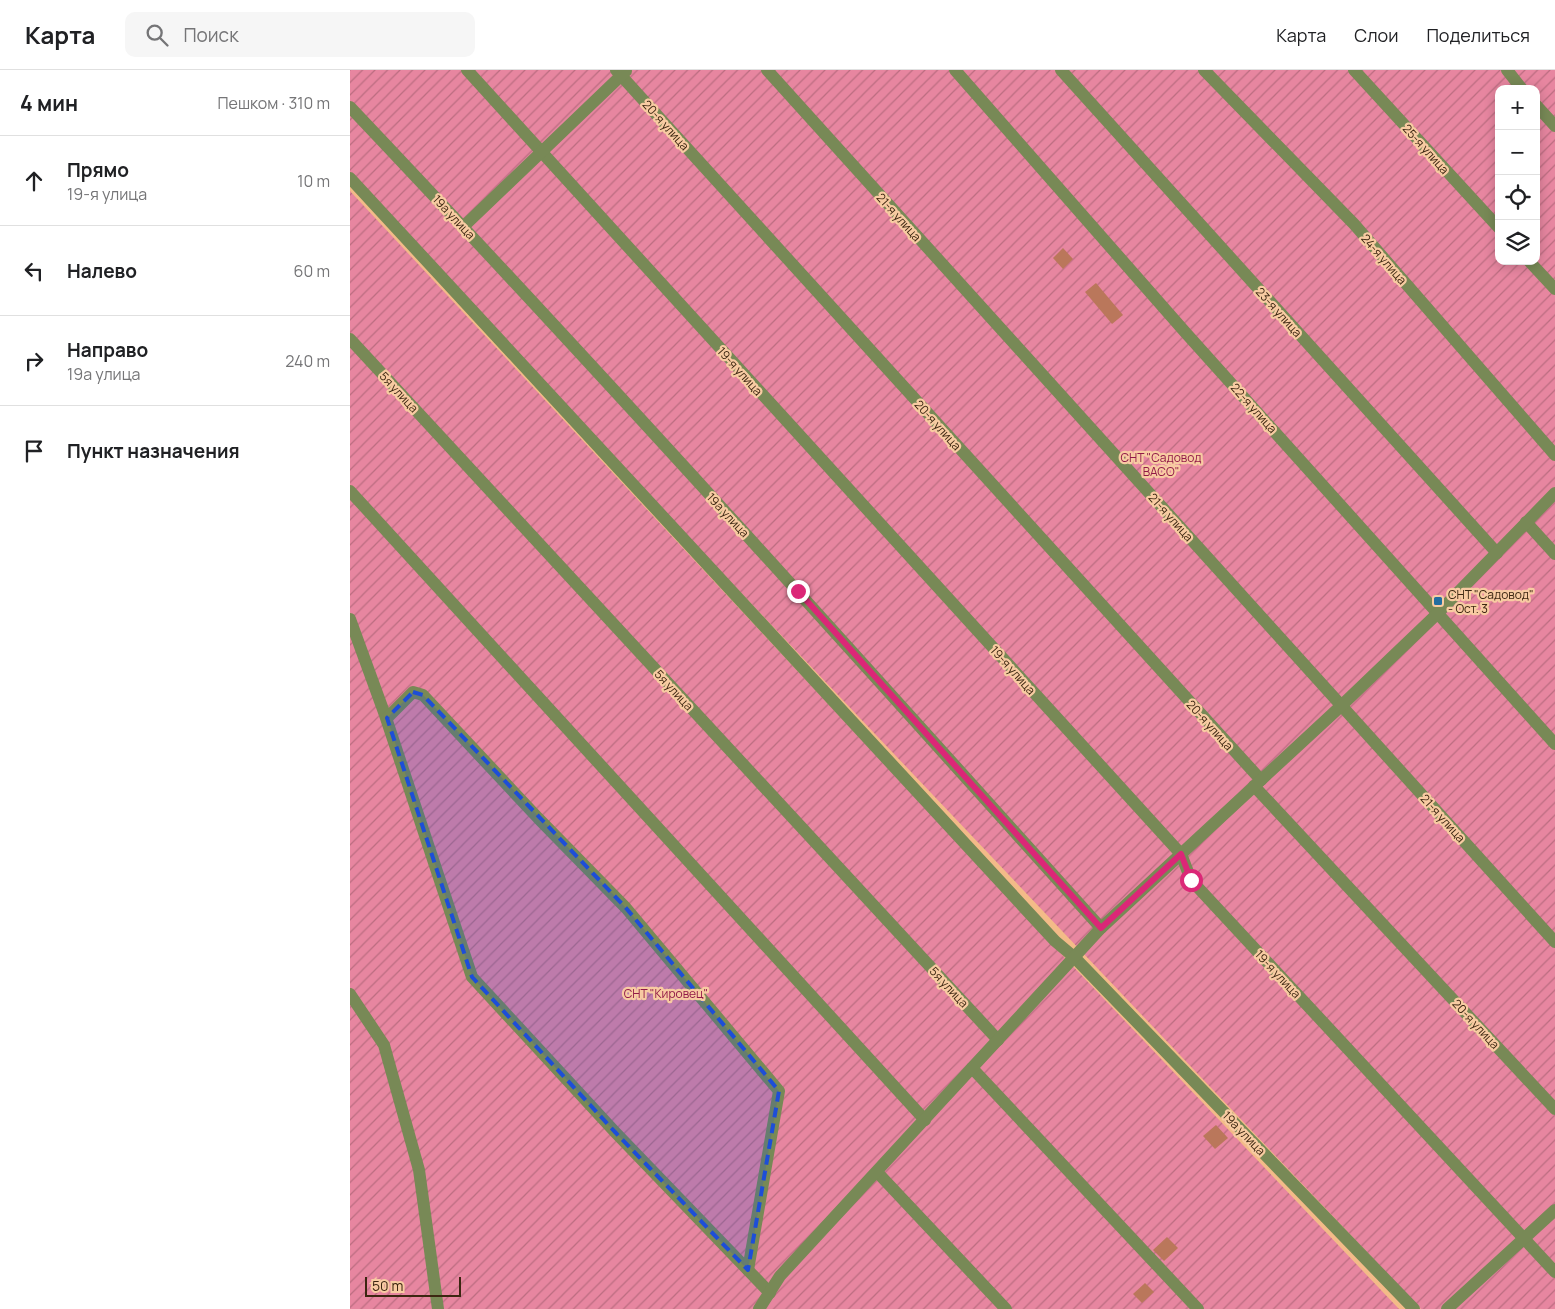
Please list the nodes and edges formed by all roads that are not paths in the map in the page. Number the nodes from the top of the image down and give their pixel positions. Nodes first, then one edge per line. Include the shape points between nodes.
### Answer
1 (467, 70) edge
2 (767, 70) edge
3 (955, 70) edge
4 (1061, 70) edge
5 (1204, 70) edge
6 (1354, 70) edge
7 (1507, 70) edge
8 (621, 72) edge
9 (1519, 85) edge
10 (350, 107) edge
11 (1540, 109) edge
12 (1555, 126) edge
13 (541, 152) junction
14 (350, 178) edge
15 (1495, 224) edge
16 (463, 227) junction
17 (1533, 265) edge
18 (1555, 290) edge
19 (350, 339) edge
20 (1555, 455) edge
21 (350, 491) edge
22 (1555, 493) edge
23 (1526, 522) junction
24 (1497, 553) junction
25 (1555, 554) edge
26 (1437, 614) junction
27 (350, 619) edge
28 (1341, 706) junction
29 (386, 718) junction
30 (1555, 744) edge
31 (1257, 783) junction
32 (1181, 854) junction
33 (1101, 928) junction
34 (1555, 942) edge
35 (1074, 957) junction
36 (352, 999) edge
37 (998, 1040) junction
38 (972, 1068) junction
39 (1555, 1109) edge
40 (925, 1120) junction
41 (877, 1172) junction
42 (1555, 1210) edge
43 (1524, 1239) junction
44 (748, 1270) junction
45 (1555, 1272) edge
46 (770, 1293) junction
47 (438, 1309) edge
48 (760, 1309) edge
49 (1006, 1309) edge
50 (1198, 1309) edge
51 (1414, 1309) edge
52 (1447, 1309) edge

1 - 13 street, 19-я улица
2 - 28 street, 21-я улица
3 - 26 street, 22-я улица
4 - 24 street, 23-я улица
5 - 20 street, 24-я улица via 1354,224
6 - 15 street, 25-я улица
7 - 9 street
8 - 13 street
8 - 31 street, 20-я улица
10 - 16 street, 19а улица
11 - 12 street
13 - 16 street
13 - 32 street, 19-я улица
14 - 35 street, 19а улица via 1055,941
16 - 33 street, 19а улица via 798,591
17 - 18 street
19 - 37 street, 5я улица
21 - 40 street
22 - 23 street
23 - 24 street
23 - 25 street
24 - 26 street
26 - 28 street
26 - 30 street, 22-я улица
27 - 29 street
28 - 31 street
28 - 34 street, 21-я улица
29 - 44 street via 472,977
29 - 44 street via 413,692 423,695 626,908 780,1091
31 - 32 street
31 - 39 street, 20-я улица
32 - 33 street
32 - 43 street, 19-я улица via 1191,880
33 - 35 street
35 - 37 street
35 - 51 street, 19а улица
36 - 47 street via 384,1046 419,1170
37 - 38 street
38 - 40 street
38 - 50 street
40 - 41 street
41 - 46 street via 780,1276
41 - 49 street
42 - 43 street
43 - 45 street, 19-я улица
43 - 52 street
44 - 46 street
46 - 48 street

